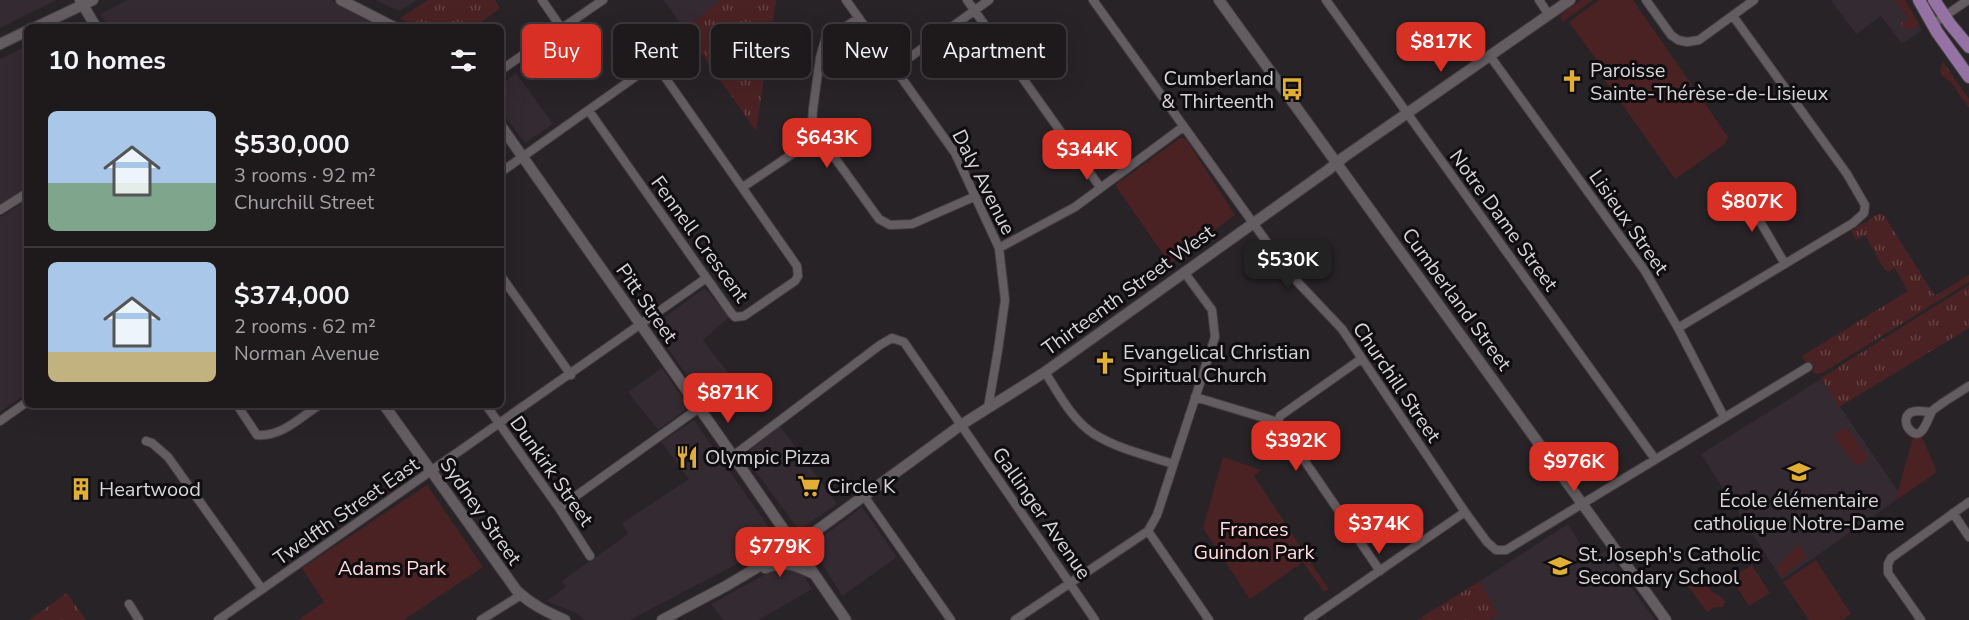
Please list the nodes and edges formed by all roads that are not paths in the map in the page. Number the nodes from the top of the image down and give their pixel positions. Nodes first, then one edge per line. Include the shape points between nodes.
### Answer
1 (340, 0) edge
2 (542, 0) edge
3 (603, 0) edge
4 (846, 0) edge
5 (967, 0) edge
6 (989, 0) edge
7 (1093, 0) edge
8 (1219, 0) edge
9 (1326, 0) edge
10 (1539, 0) edge
11 (1570, 0) edge
12 (1646, 0) edge
13 (1754, 0) edge
14 (1919, 0) edge
15 (1934, 0) edge
16 (1968, 0) edge
17 (85, 2) edge
18 (975, 10) junction
19 (1549, 15) junction
20 (1733, 16) junction
21 (1945, 16) junction
22 (859, 18) junction
23 (42, 24) edge
24 (95, 24) edge
25 (388, 24) edge
26 (559, 24) edge
27 (569, 24) edge
28 (863, 24) edge
29 (1933, 24) junction
30 (24, 32) edge
31 (0, 44) edge
32 (1969, 47) edge
33 (522, 56) edge
34 (1490, 56) junction
35 (910, 57) edge
36 (504, 68) edge
37 (1969, 77) edge
38 (902, 78) edge
39 (589, 111) junction
40 (1407, 114) junction
41 (1183, 126) junction
42 (504, 130) edge
43 (819, 136) junction
44 (522, 156) junction
45 (1337, 162) junction
46 (504, 170) edge
47 (744, 187) junction
48 (1100, 187) junction
49 (1741, 189) dead end
50 (24, 195) edge
51 (976, 196) junction
52 (0, 210) edge
53 (1253, 223) junction
54 (999, 248) junction
55 (1785, 264) junction
56 (1184, 272) junction
57 (705, 279) junction
58 (504, 280) edge
59 (641, 326) junction
60 (1678, 328) junction
61 (1361, 359) junction
62 (1808, 367) dead end
63 (1045, 372) junction
64 (571, 375) junction
65 (1969, 386) edge
66 (1195, 397) junction
67 (24, 404) edge
68 (239, 408) edge
69 (315, 408) edge
70 (386, 408) edge
71 (488, 408) edge
72 (699, 408) junction
73 (988, 408) junction
74 (1930, 412) dead end
75 (1725, 417) junction
76 (0, 420) edge
77 (1278, 422) junction
78 (499, 424) junction
79 (961, 425) junction
80 (146, 441) dead end
81 (734, 456) junction
82 (1655, 459) junction
83 (1173, 464) junction
84 (431, 471) junction
85 (864, 496) junction
86 (1969, 502) edge
87 (1582, 504) junction
88 (559, 508) junction
89 (1466, 512) junction
90 (1953, 513) junction
91 (1148, 531) junction
92 (1969, 537) edge
93 (795, 545) junction
94 (590, 556) dead end
95 (1380, 571) junction
96 (813, 573) junction
97 (747, 574) junction
98 (1071, 584) junction
99 (262, 590) junction
100 (521, 595) junction
101 (129, 604) dead end
102 (139, 620) edge
103 (218, 620) edge
104 (481, 620) edge
105 (565, 620) edge
106 (662, 620) edge
107 (846, 620) edge
108 (951, 620) edge
109 (1016, 620) edge
110 (1095, 620) edge
111 (1209, 620) edge
112 (1308, 620) edge
113 (1665, 620) edge
114 (1921, 620) edge

1 - 25 street
2 - 26 street
3 - 27 street
4 - 22 street, Daly Avenue
5 - 18 street
6 - 18 street
7 - 41 street, Churchill Street
8 - 45 street, Cumberland Street
9 - 40 street, Notre Dame Street
10 - 19 street
11 - 19 street, Thirteenth Street West
12 - 20 street via 1671,35 1687,42 1699,40
13 - 20 street
14 - 29 main road
15 - 21 main road
16 - 21 street
17 - 23 street
17 - 24 street
18 - 35 street
18 - 48 street
19 - 34 street, Thirteenth Street West
20 - 55 street via 1865,205 1859,218
21 - 29 street
21 - 32 main road
22 - 28 street, Daly Avenue
22 - 43 street via 825,40 812,124
29 - 37 main road
30 - 31 street
33 - 36 street
34 - 40 street, Thirteenth Street West
34 - 60 street, Lisieux Street via 1645,270
38 - 51 street, Daly Avenue via 955,153
39 - 44 street, Fennell Crescent
39 - 47 street, Fennell Crescent via 645,70 656,70
39 - 57 street, Fennell Crescent
40 - 45 street, Thirteenth Street West
40 - 82 street, Notre Dame Street
41 - 48 street
41 - 53 street, Churchill Street
42 - 44 street, Pitt Street
43 - 47 street
43 - 51 street via 879,219 891,225 912,224
44 - 46 street, Fennell Crescent
44 - 59 street, Pitt Street
45 - 53 street, Thirteenth Street West
45 - 87 street, Cumberland Street
47 - 57 street, Fennell Crescent via 797,266 798,276 740,318 732,314
48 - 54 street via 1075,207
49 - 55 street
50 - 52 street
51 - 54 street, Daly Avenue
53 - 56 street, Thirteenth Street West
53 - 61 street, Churchill Street
54 - 73 street, Daly Avenue via 1005,300
55 - 60 street
56 - 63 street, Thirteenth Street West
56 - 66 street via 1212,310 1215,337
57 - 59 street, Twelfth Street East
58 - 64 street
59 - 64 street, Twelfth Street East
59 - 72 street, Pitt Street
60 - 75 street, Lisieux Street
61 - 77 street via 1280,416
61 - 89 street, Churchill Street
62 - 75 street
63 - 73 street, Thirteenth Street West
63 - 83 street via 1093,434 1120,448
64 - 78 street, Twelfth Street East
65 - 74 street
66 - 77 street
66 - 83 street
67 - 76 street
68 - 69 street via 257,435 266,436 275,435
70 - 84 street, Sydney Street
71 - 78 street, Dunkirk Street
72 - 81 street, Pitt Street
72 - 88 street
73 - 79 street, Thirteenth Street West
75 - 82 street
77 - 95 street
78 - 84 street, Twelfth Street East
78 - 88 street, Dunkirk Street
79 - 81 street, Gallinger Avenue via 904,342 892,338
79 - 85 street, Thirteenth Street West
79 - 98 street, Gallinger Avenue
80 - 99 street via 168,457
81 - 93 street, Pitt Street
82 - 87 street
83 - 91 street
84 - 99 street, Twelfth Street East
84 - 100 street, Sydney Street
85 - 93 street, Thirteenth Street West
85 - 108 street
86 - 90 street
87 - 89 street, Churchill Street via 1506,550 1496,550 1487,542
87 - 113 street, Cumberland Street
88 - 94 street, Dunkirk Street
89 - 95 street
90 - 92 street
90 - 114 street via 1888,564 1888,573
91 - 98 street
91 - 111 street
93 - 96 street, Pitt Street
93 - 97 street, Thirteenth Street West
95 - 112 street
96 - 97 street via 780,563
96 - 107 street, Pitt Street
97 - 106 street
98 - 109 street
98 - 110 street, Gallinger Avenue
99 - 103 street, Twelfth Street East
100 - 104 street
100 - 105 street, Sydney Street via 542,611
101 - 102 street

